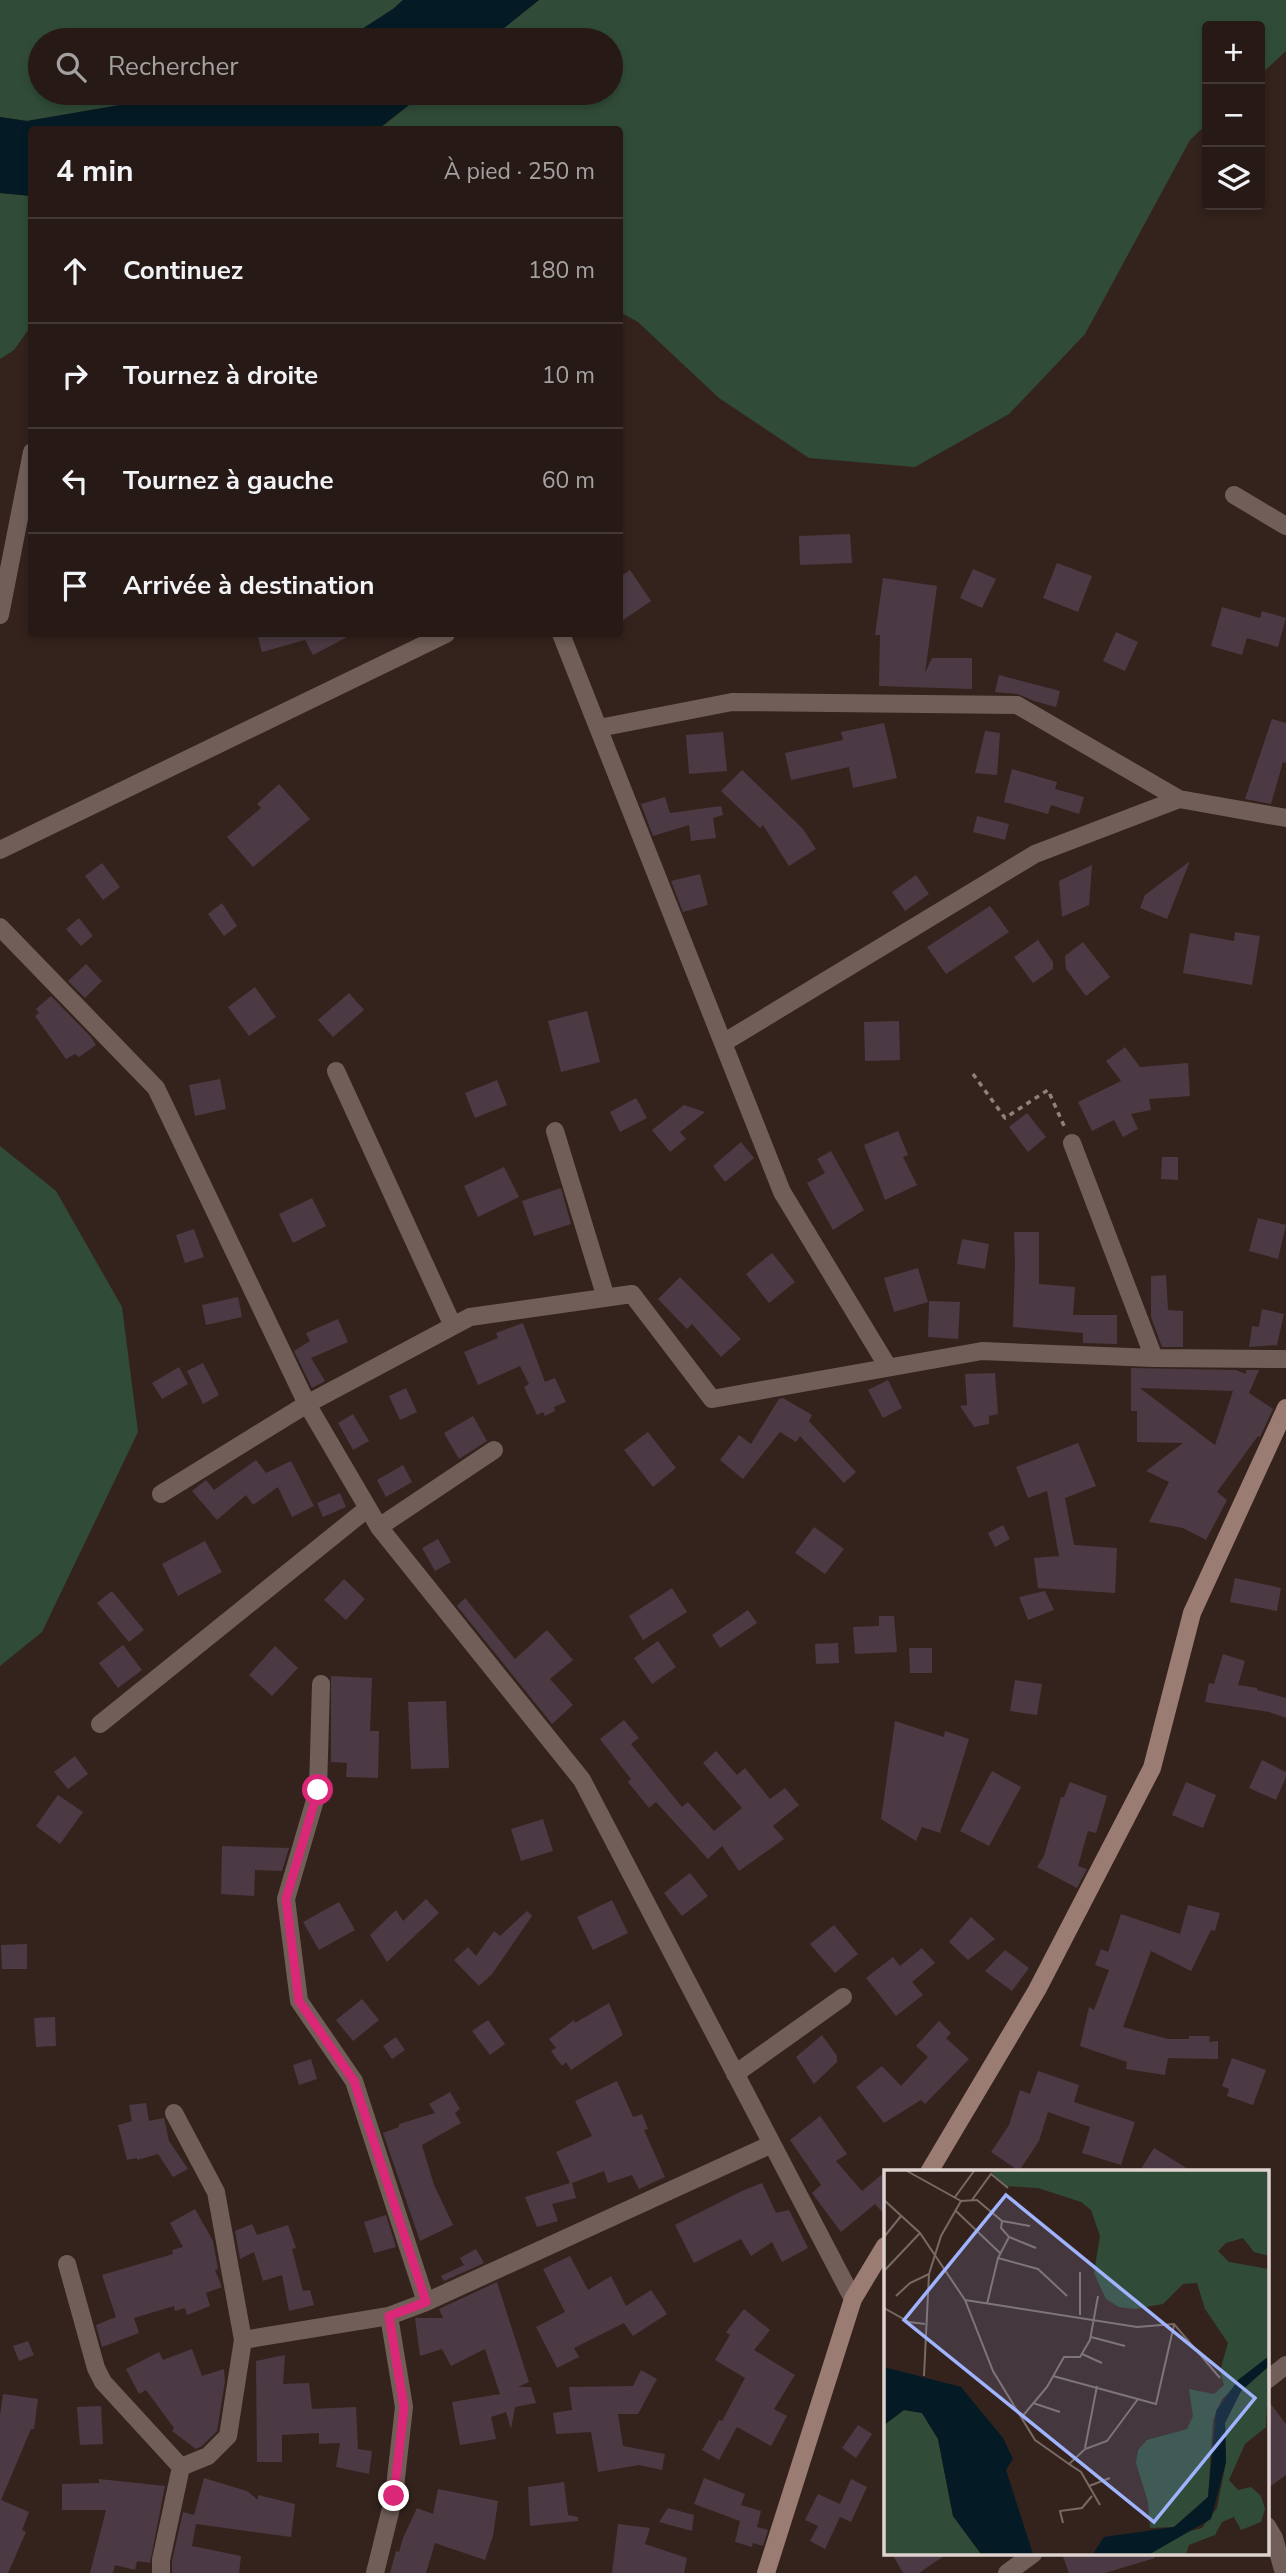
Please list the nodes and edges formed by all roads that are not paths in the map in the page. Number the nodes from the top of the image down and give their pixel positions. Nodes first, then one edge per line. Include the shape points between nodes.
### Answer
1 (28, 472) edge
2 (1234, 495) dead end
3 (1286, 526) edge
4 (0, 615) edge
5 (440, 637) edge
6 (562, 637) edge
7 (599, 728) junction
8 (1179, 799) junction
9 (1286, 818) edge
10 (0, 850) edge
11 (0, 927) edge
12 (723, 1043) junction
13 (336, 1071) dead end
14 (555, 1132) dead end
15 (1072, 1143) road end
16 (606, 1298) junction
17 (453, 1326) junction
18 (1154, 1358) junction
19 (1286, 1359) edge
20 (888, 1367) junction
21 (307, 1404) junction
22 (1286, 1408) edge
23 (494, 1451) dead end
24 (161, 1494) dead end
25 (368, 1508) junction
26 (379, 1527) junction
27 (321, 1684) dead end
28 (100, 1724) dead end
29 (843, 1997) dead end
30 (735, 2074) junction
31 (174, 2113) dead end
32 (772, 2144) junction
33 (930, 2170) edge
34 (884, 2248) edge
35 (68, 2264) dead end
36 (853, 2299) junction
37 (426, 2302) junction
38 (389, 2316) junction
39 (243, 2340) junction
40 (1286, 2365) edge
41 (1268, 2380) edge
42 (181, 2467) junction
43 (1268, 2528) edge
44 (1030, 2556) edge
45 (161, 2573) edge
46 (375, 2573) edge
47 (766, 2573) edge
48 (1007, 2573) edge
49 (1284, 2573) edge

1 - 4 street
2 - 3 street
5 - 10 street
6 - 7 street
7 - 8 street via 732,702 1017,705
7 - 12 street
8 - 9 street
8 - 12 street via 1035,854
11 - 21 street via 156,1088
12 - 20 street via 782,1192
13 - 17 street
14 - 16 street
15 - 18 street
16 - 17 street via 470,1317
16 - 20 street via 632,1294 712,1399
17 - 21 street
18 - 19 street
18 - 20 street via 982,1350
21 - 24 street
21 - 25 street
22 - 33 main road via 1192,1613 1152,1768 1037,1990
23 - 26 street
25 - 26 street
25 - 28 street
26 - 30 street via 582,1780
27 - 37 street via 318,1790 286,1899 299,2001 354,2081
29 - 30 street
30 - 32 street
31 - 39 street via 216,2192
32 - 36 street
32 - 37 street
34 - 36 main road
35 - 42 street via 103,2382
36 - 47 main road
37 - 38 street
38 - 39 street
38 - 46 street via 404,2407 394,2496
39 - 42 street via 228,2436 208,2456
40 - 41 street
42 - 45 street
43 - 49 street
44 - 48 street

